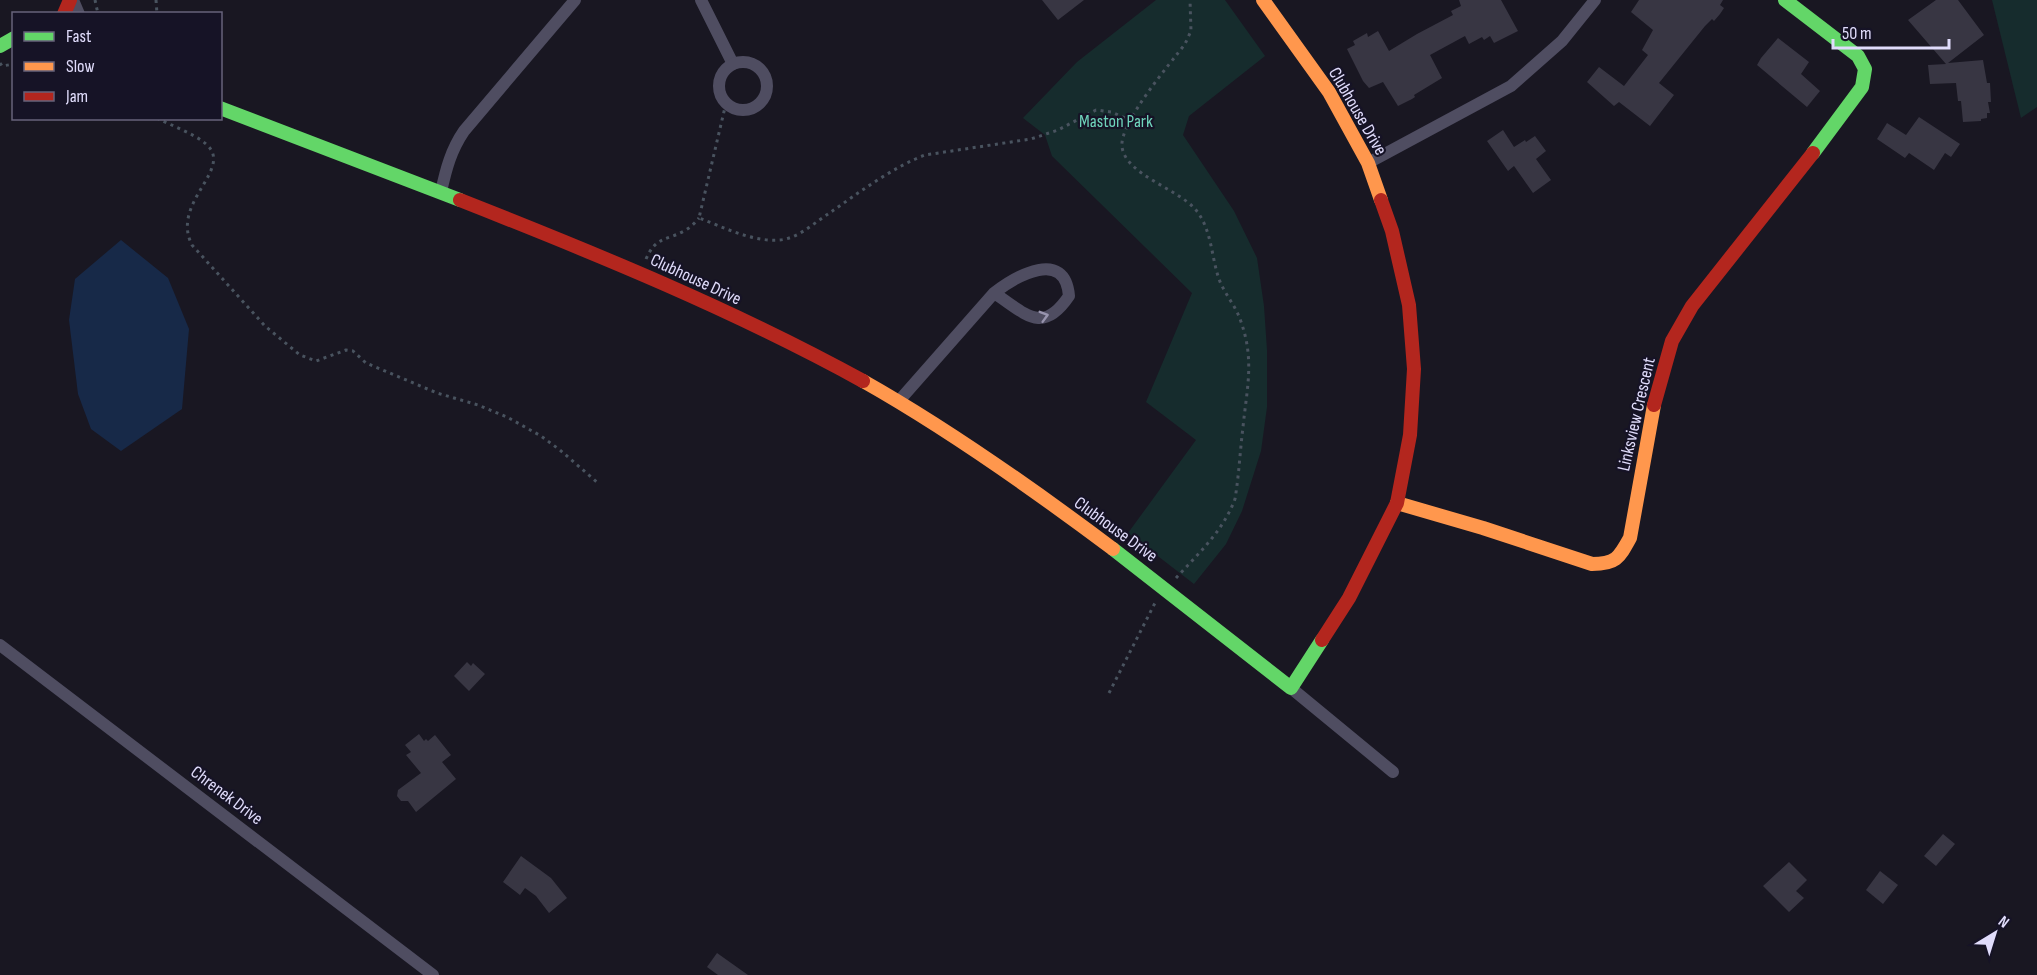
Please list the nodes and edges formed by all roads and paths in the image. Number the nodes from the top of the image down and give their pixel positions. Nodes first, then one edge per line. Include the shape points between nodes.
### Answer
1 (575, 0) edge
2 (701, 0) edge
3 (1190, 0) edge
4 (1263, 0) edge
5 (1595, 0) edge
6 (1785, 0) edge
7 (733, 64) junction
8 (726, 104) junction
9 (222, 109) edge
10 (161, 120) edge
11 (1130, 120) junction
12 (1368, 164) junction
13 (441, 192) junction
14 (699, 218) junction
15 (639, 273) junction
16 (994, 293) junction
17 (898, 402) junction
18 (598, 483) dead end
19 (1397, 503) junction
20 (1166, 588) junction
21 (0, 645) edge
22 (1291, 688) junction
23 (1109, 693) dead end
24 (1393, 772) dead end
25 (433, 975) edge

1 - 13 street via 464,131 454,146
2 - 7 street
3 - 11 path via 1191,31 1185,44
4 - 12 street, Clubhouse Drive via 1329,92
5 - 12 street via 1562,41 1511,86
6 - 19 street, Linksview Crescent via 1858,56 1865,69 1862,87 1692,306 1672,341 1649,426 1630,538 1620,557 1607,564 1592,564
7 - 8 street via 726,68 719,82 718,90
7 - 8 street via 757,65 768,87 756,107 740,111
8 - 14 path
9 - 13 street, Clubhouse Drive
10 - 18 path via 207,145 214,159 212,170 196,194 186,231 192,245 265,326 300,355 316,361 353,351 366,363 516,422 560,450
11 - 14 path via 1095,110 1031,140 925,155 802,231 779,240 759,239
11 - 20 path via 1122,146 1125,157 1142,174 1189,203 1208,230 1219,278 1240,319 1250,375 1241,464 1229,515 1219,532
12 - 19 street, Clubhouse Drive via 1392,231 1409,305 1413,391 1410,435
13 - 15 street, Clubhouse Drive
14 - 15 path via 684,232 663,238 654,246
15 - 17 street, Clubhouse Drive via 781,339
16 -> 16 street via 1034,319 1045,319 1056,312 1069,296 1068,284 1048,269 1025,273
16 - 17 street
17 - 20 street, Clubhouse Drive via 1012,476
19 - 22 street, Clubhouse Drive via 1348,598
20 - 22 street, Clubhouse Drive
20 - 23 path via 1152,606
21 - 25 street, Chrenek Drive
22 - 24 street

